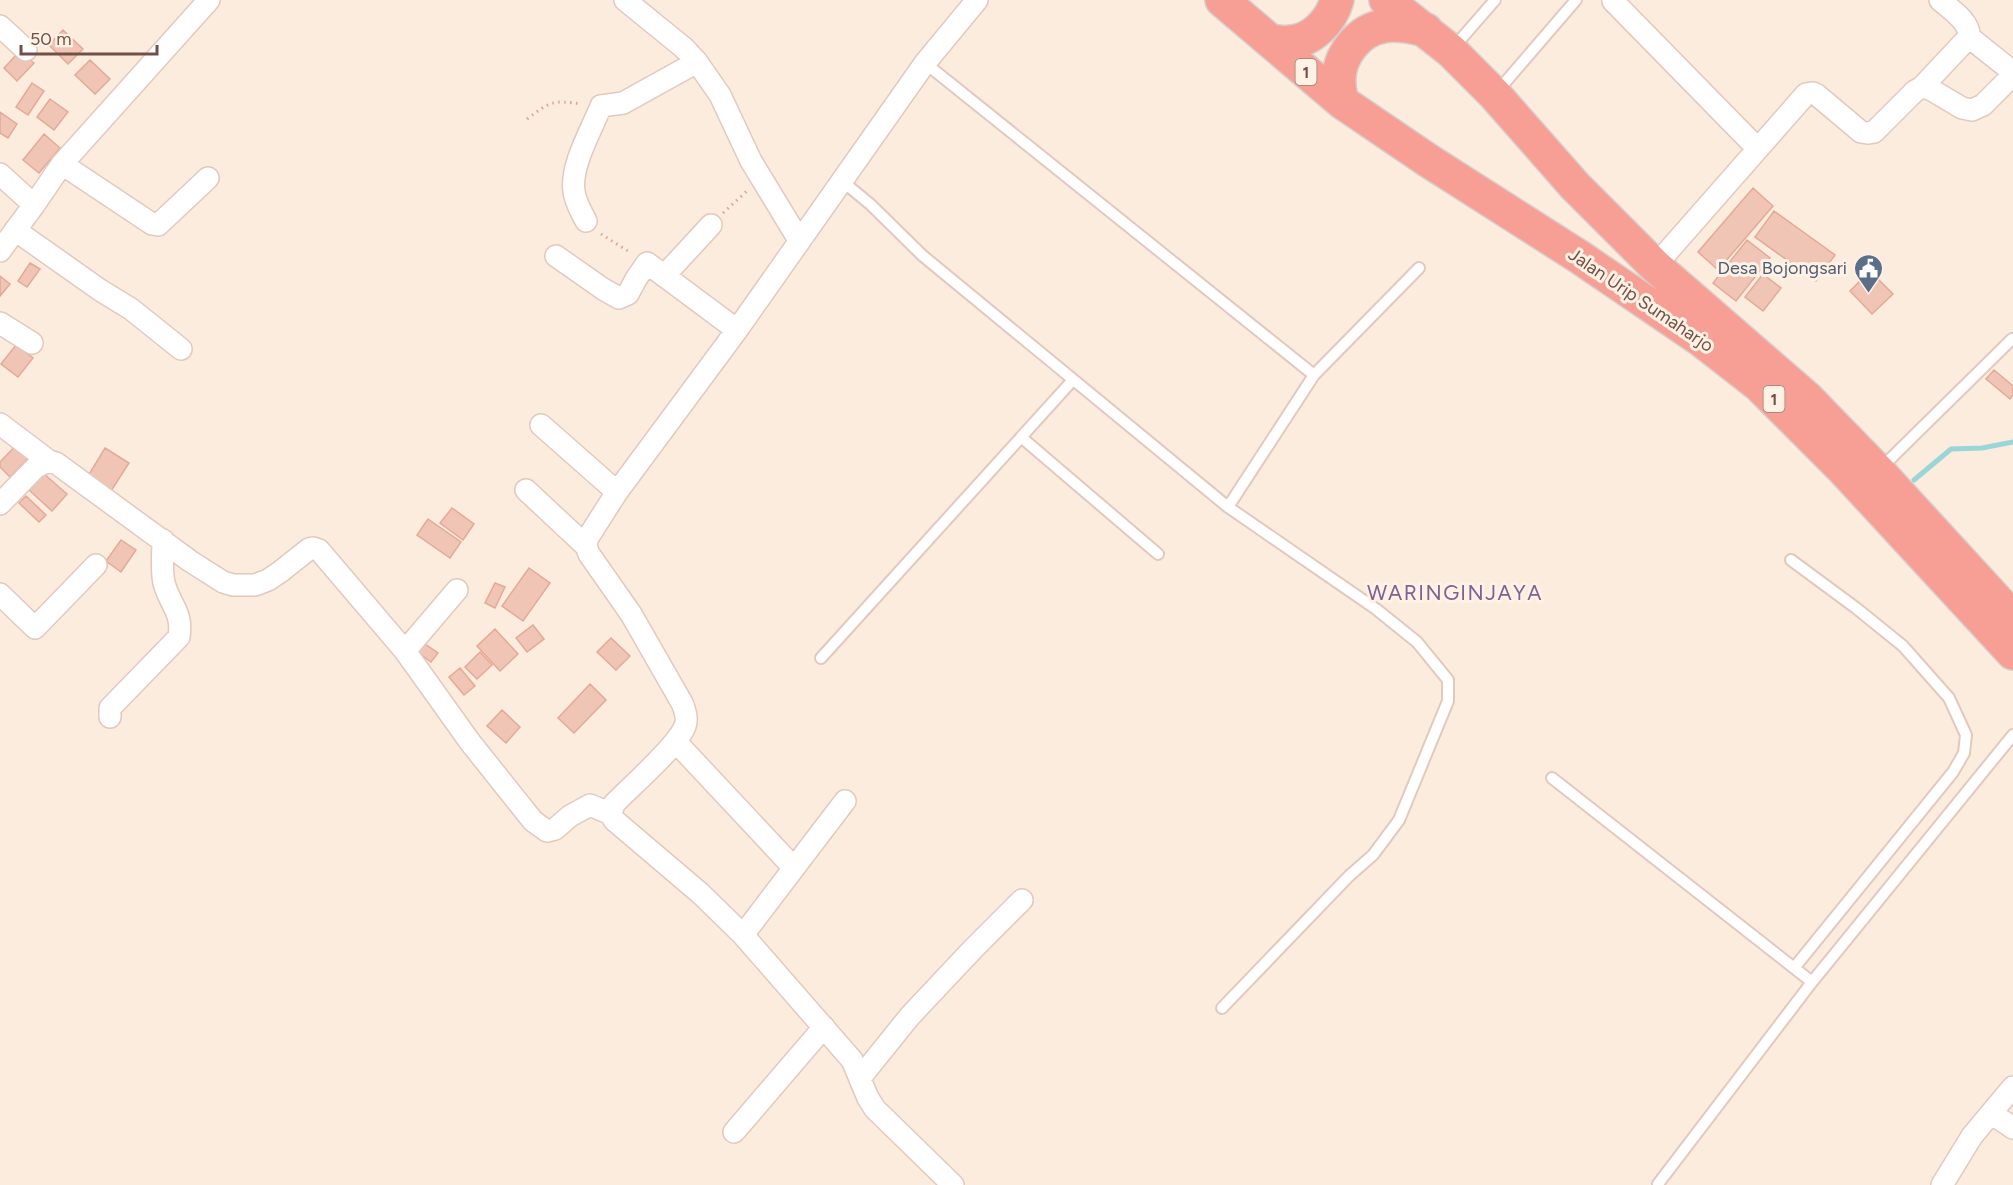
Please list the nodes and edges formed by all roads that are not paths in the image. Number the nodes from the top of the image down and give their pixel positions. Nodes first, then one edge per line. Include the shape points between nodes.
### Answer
1 (209, 0) edge
2 (977, 0) edge
3 (1222, 0) edge
4 (1337, 0) edge
5 (1495, 0) edge
6 (1576, 0) edge
7 (1940, 0) edge
8 (626, 1) edge
9 (1613, 1) edge
10 (1396, 3) edge
11 (0, 26) edge
12 (1426, 30) junction
13 (1969, 37) junction
14 (1270, 41) junction
15 (26, 50) dead end
16 (1450, 51) junction
17 (697, 62) junction
18 (925, 63) junction
19 (2013, 73) edge
20 (1922, 87) junction
21 (1495, 94) junction
22 (1342, 102) junction
23 (1757, 148) junction
24 (62, 164) junction
25 (0, 174) edge
26 (208, 178) dead end
27 (842, 181) junction
28 (34, 205) junction
29 (586, 221) road end
30 (711, 225) road end
31 (15, 230) junction
32 (799, 240) junction
33 (0, 251) edge
34 (556, 256) dead end
35 (1655, 266) junction
36 (1419, 268) dead end
37 (656, 270) junction
38 (0, 323) edge
39 (738, 330) junction
40 (2012, 339) edge
41 (32, 343) dead end
42 (181, 349) dead end
43 (1314, 375) junction
44 (1072, 381) junction
45 (0, 424) edge
46 (541, 425) dead end
47 (1021, 437) junction
48 (49, 461) junction
49 (1878, 471) junction
50 (526, 490) dead end
51 (617, 492) junction
52 (0, 504) edge
53 (1228, 507) junction
54 (163, 540) junction
55 (586, 546) junction
56 (1158, 554) dead end
57 (1791, 560) dead end
58 (96, 566) dead end
59 (457, 590) dead end
60 (0, 594) edge
61 (2011, 614) edge
62 (405, 651) junction
63 (2013, 653) edge
64 (821, 658) dead end
65 (110, 717) dead end
66 (2013, 735) edge
67 (676, 742) junction
68 (1552, 778) dead end
69 (845, 801) dead end
70 (611, 814) junction
71 (794, 868) junction
72 (1022, 900) dead end
73 (743, 935) junction
74 (1794, 968) junction
75 (1812, 982) junction
76 (1222, 1008) dead end
77 (824, 1027) junction
78 (860, 1078) junction
79 (2013, 1087) edge
80 (1991, 1113) junction
81 (2013, 1128) edge
82 (734, 1132) dead end
83 (1658, 1184) edge
84 (953, 1185) edge
85 (1942, 1185) edge

1 - 24 street
2 - 18 street
3 - 14 highway, Jalan Urip Sumaharjo / 1
4 - 14 highway via 1327,21 1311,35 1291,42
5 - 16 lane
6 - 21 lane
7 - 13 street via 1968,27
8 - 17 street
9 - 23 street
10 - 12 highway, Jalan Urip Sumaharjo / 1
11 - 15 street
12 - 16 highway, Jalan Urip Sumaharjo / 1
12 - 22 highway via 1403,25 1383,26 1365,33 1350,46 1341,63 1338,83
13 - 19 street
13 - 20 street
14 - 22 highway, Jalan Urip Sumaharjo / 1
16 - 21 highway, Jalan Urip Sumaharjo / 1
17 - 29 street via 622,103 601,106 574,176 577,205
17 - 32 street via 720,95 751,161
18 - 27 street
18 - 43 lane
19 - 20 street via 1983,105 1972,110
20 - 23 street via 1874,132 1867,134 1817,95 1806,94
21 - 35 highway, Jalan Urip Sumaharjo / 1 via 1575,186
22 - 63 highway, Jalan Urip Sumaharjo / 1 via 1590,264 1700,339 1759,385 1843,469
23 - 35 street
24 - 26 street via 158,225
24 - 28 street
25 - 28 street
27 - 32 street
27 - 44 lane via 923,256
28 - 31 street
30 - 37 street
31 - 33 street
31 - 42 street via 131,309
32 - 39 street
34 - 37 street via 618,298
35 - 49 highway, Jalan Urip Sumaharjo / 1 via 1807,398
36 - 43 lane
37 - 39 street
38 - 41 street
39 - 51 street
40 - 49 lane
43 - 53 lane
44 - 47 lane
44 - 53 lane
45 - 48 street
46 - 51 street
47 - 56 lane
47 - 64 lane
48 - 52 street via 36,467
48 - 54 street
49 - 61 highway, Jalan Urip Sumaharjo / 1
50 - 55 street
51 - 55 street via 590,532
53 - 76 lane via 1376,609 1417,642 1448,680 1448,702 1400,820 1373,855
54 - 62 street via 223,582 242,586 262,583 309,549 319,550
54 - 65 street via 163,577 181,621 179,637 110,708
55 - 67 street via 682,703 686,725
57 - 74 lane via 1903,646 1949,699 1965,735 1964,753 1953,772
58 - 60 street via 35,628
59 - 62 street
62 - 70 street via 470,742 543,830 555,830 570,816 590,806
66 - 75 lane
67 - 70 street via 614,804
67 - 71 street
68 - 74 lane
69 - 71 street
70 - 73 street
71 - 73 street
72 - 78 street via 910,1016
73 - 77 street
74 - 75 lane
75 - 83 lane
77 - 78 street via 852,1060
77 - 82 street
78 - 84 street via 875,1109
79 - 80 street
80 - 81 street
80 - 85 street via 1971,1136

